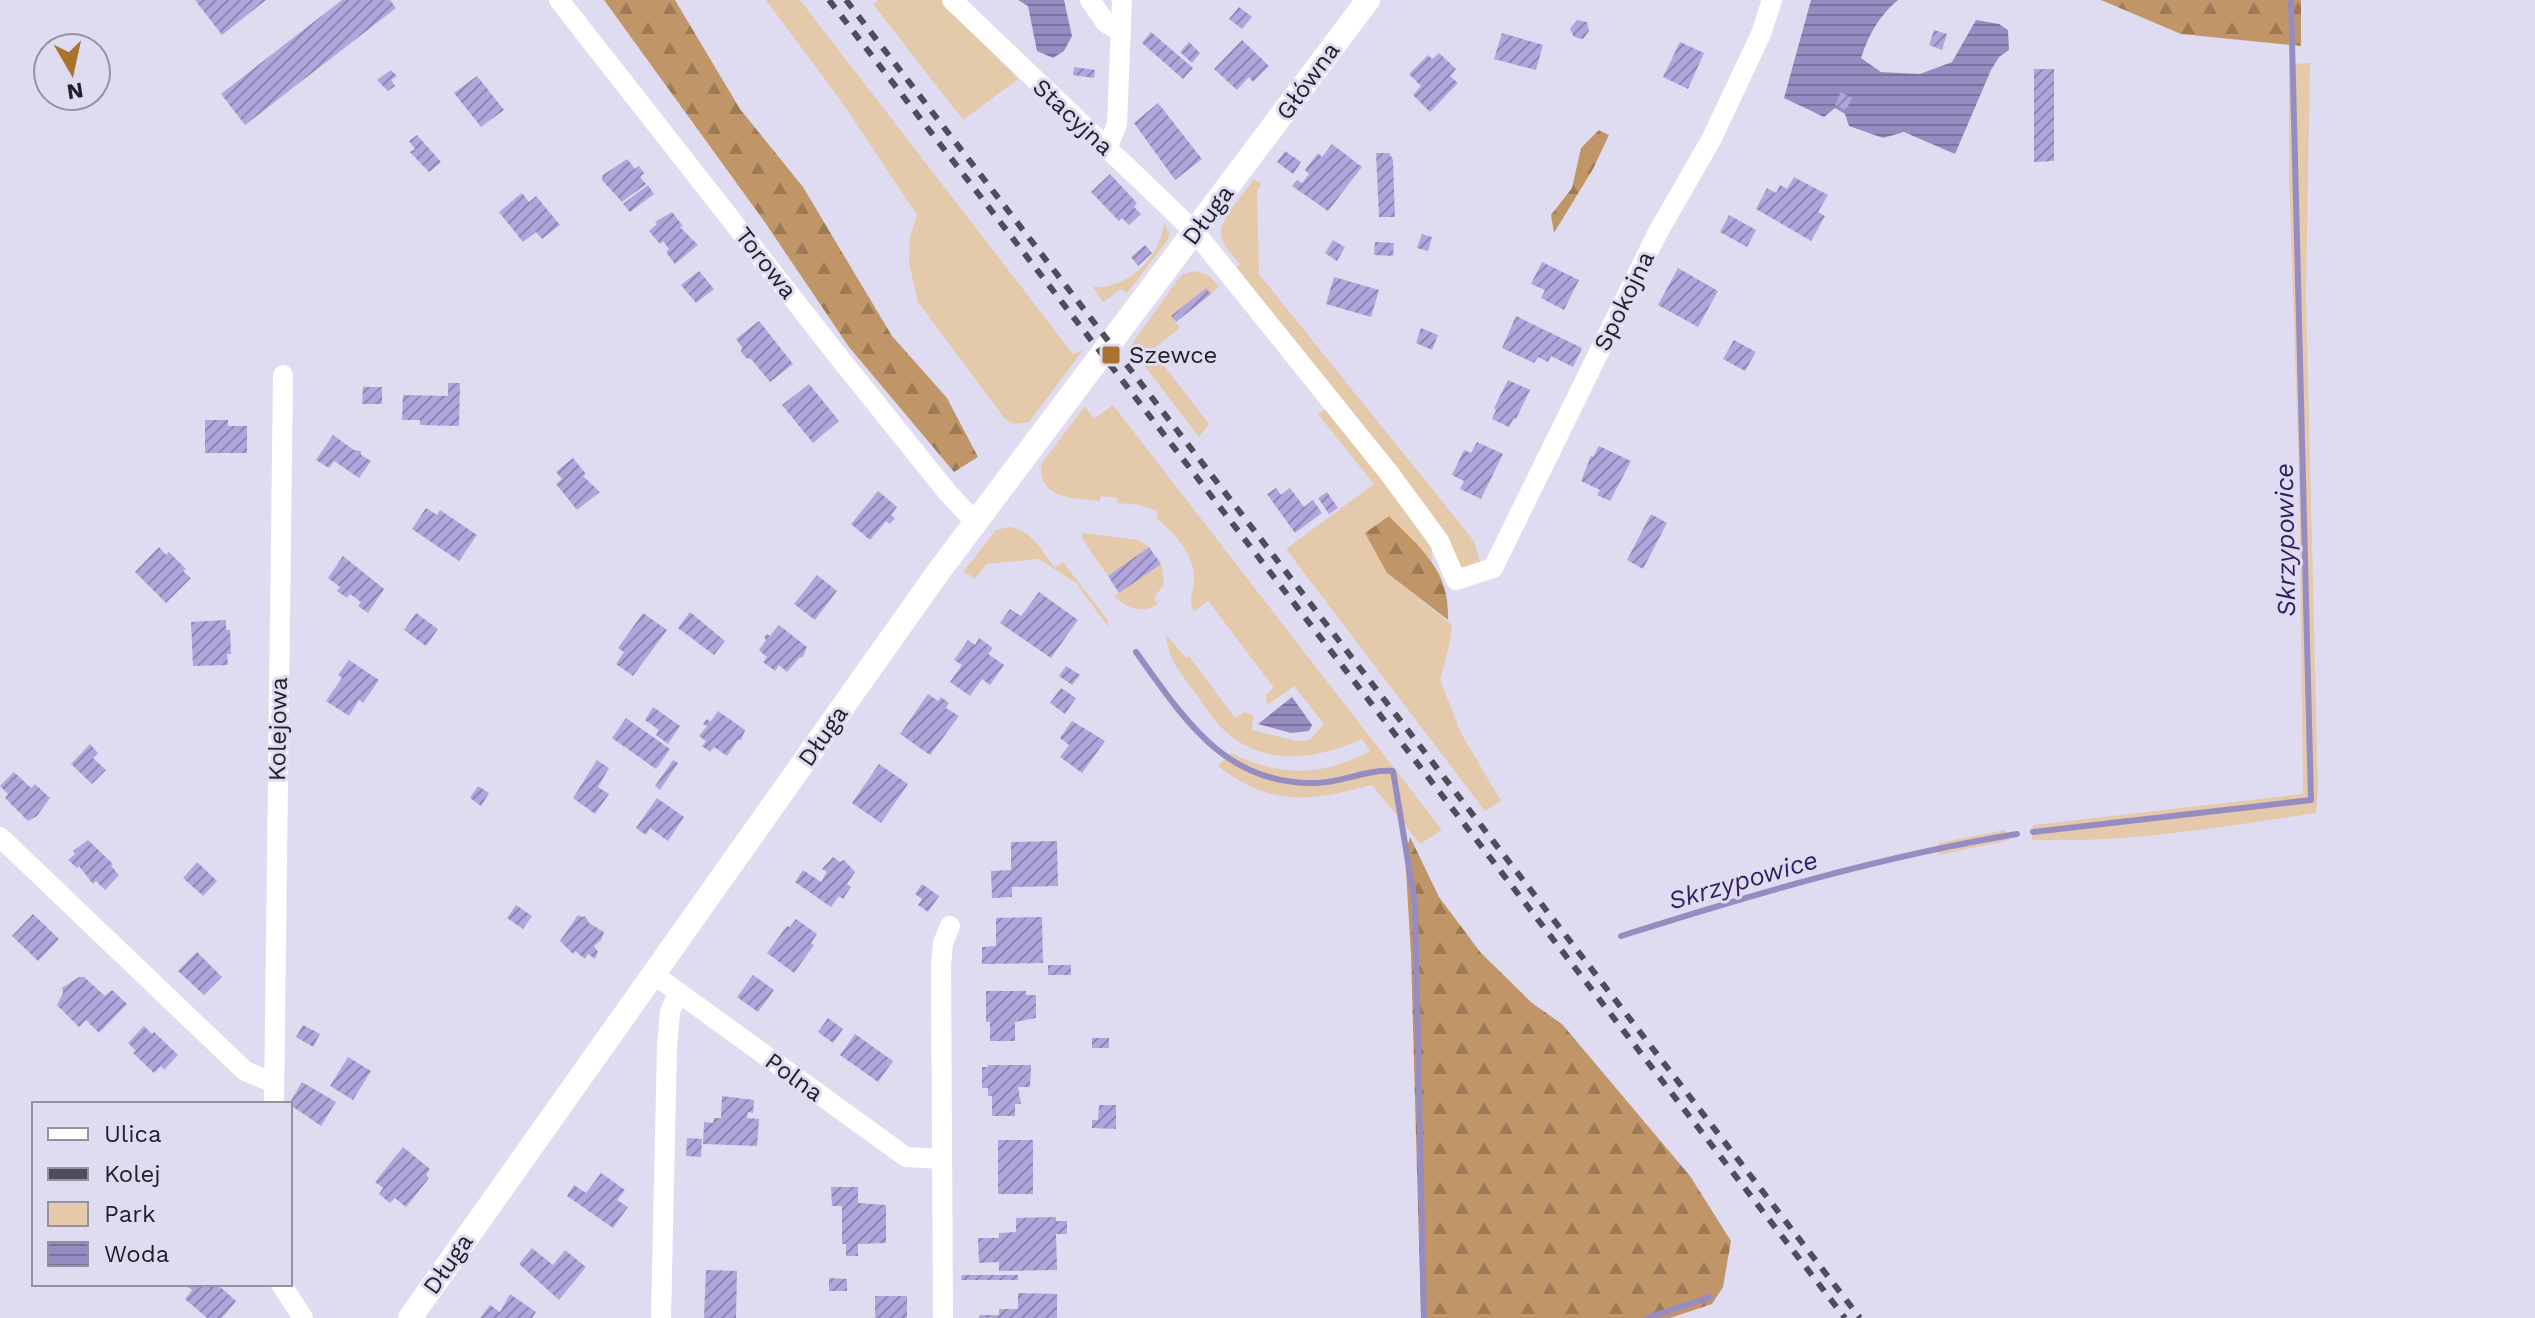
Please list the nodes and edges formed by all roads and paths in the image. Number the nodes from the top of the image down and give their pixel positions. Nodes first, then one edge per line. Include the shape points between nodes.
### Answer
1 (559, 0) edge
2 (952, 0) edge
3 (1090, 0) edge
4 (1122, 0) edge
5 (1368, 0) edge
6 (1772, 0) edge
7 (1121, 32) junction
8 (1107, 149) junction
9 (1248, 162) joint
10 (1195, 232) junction
11 (283, 375) dead end
12 (976, 523) junction
13 (1456, 580) joint
14 (0, 837) edge
15 (950, 926) dead end
16 (653, 974) junction
17 (678, 993) junction
18 (274, 1094) edge
19 (942, 1159) junction
20 (282, 1286) edge
21 (303, 1318) edge
22 (410, 1318) edge
23 (661, 1318) edge
24 (943, 1318) edge

1 - 12 street, Torowa
2 - 8 street, Stacyjna
3 - 7 street via 1106,23
4 - 7 street
5 - 9 street, Główna
6 - 13 street, Spokojna via 1711,140 1658,232 1493,568
7 - 8 street via 1117,124
8 - 10 street, Stacyjna
9 - 10 street, Długa
10 - 12 street, Długa
10 - 13 street, Stacyjna via 1389,473 1439,541
11 - 18 street, Kolejowa
12 - 16 street, Długa
14 - 18 street, Kolejowa
15 - 19 street via 941,966
16 - 17 street, Polna
16 - 22 street, Długa
17 - 19 street, Polna via 906,1157
17 - 23 street via 667,1046
19 - 24 street
20 - 21 street

